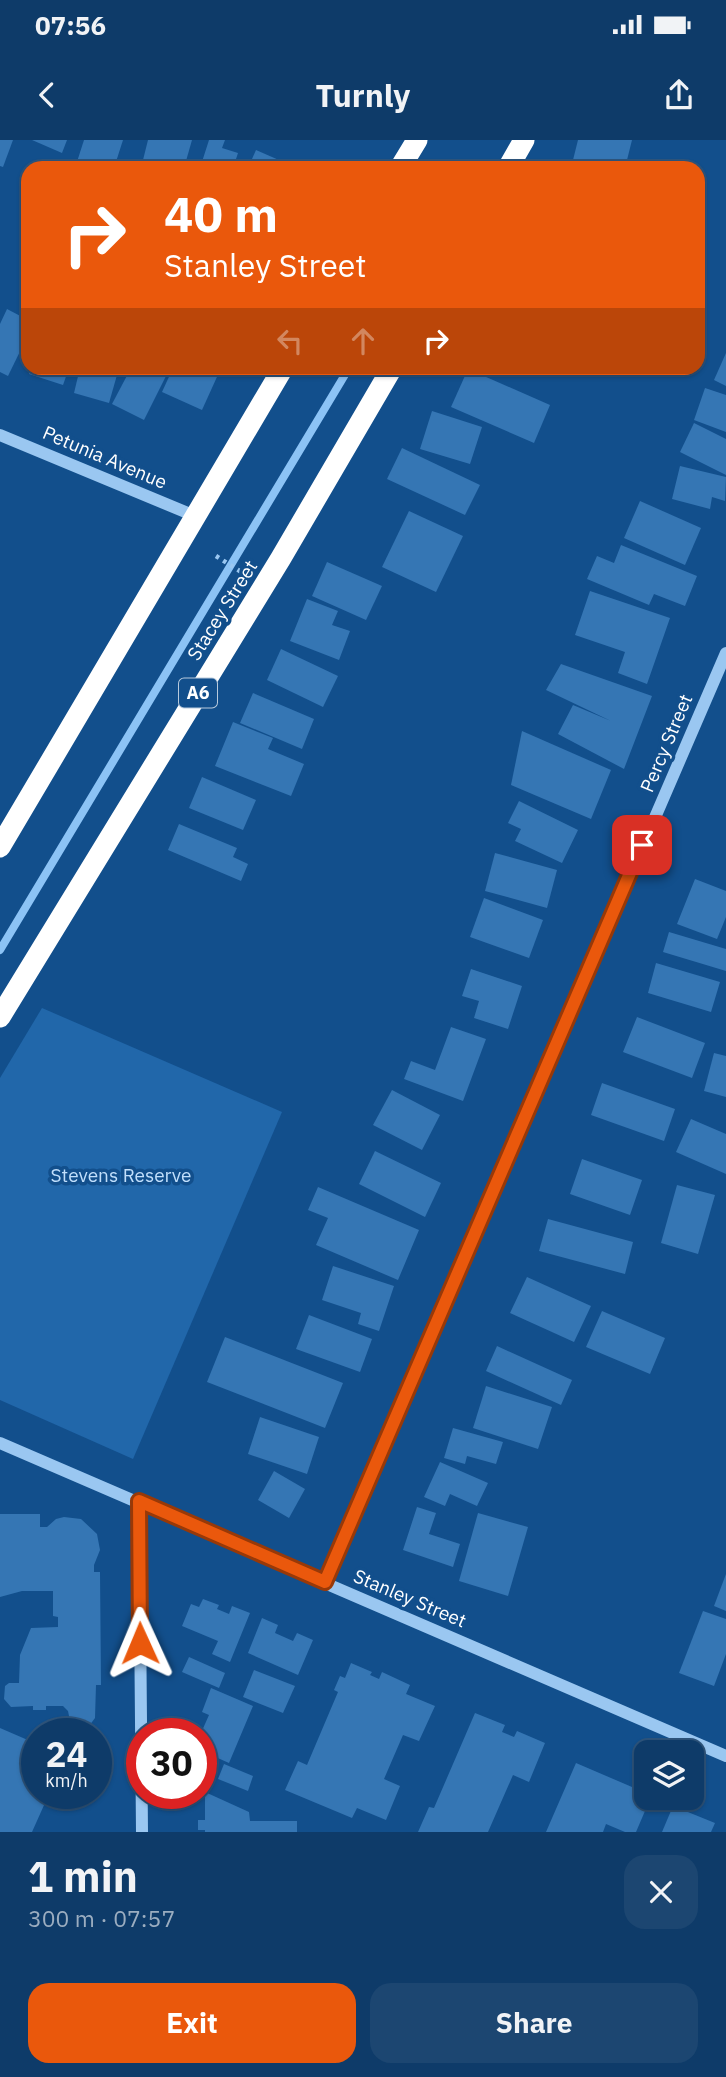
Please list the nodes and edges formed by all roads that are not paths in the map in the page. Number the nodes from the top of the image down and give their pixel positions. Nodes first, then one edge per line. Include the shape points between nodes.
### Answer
1 (417, 140) edge
2 (524, 140) edge
3 (404, 161) edge
4 (512, 161) edge
5 (279, 375) edge
6 (388, 375) edge
7 (0, 435) edge
8 (195, 516) junction
9 (726, 653) edge
10 (0, 847) edge
11 (0, 1017) edge
12 (0, 1443) edge
13 (139, 1501) junction
14 (325, 1582) junction
15 (726, 1756) edge
16 (142, 1832) edge

1 - 3 highway
2 - 4 highway
5 - 8 highway
6 - 11 highway, Stacey Street / A6
7 - 8 street, Petunia Avenue
8 - 10 highway
9 - 14 street, Percy Street
12 - 13 street, Stanley Street
13 - 14 street, Stanley Street
13 - 16 street
14 - 15 street, Stanley Street

